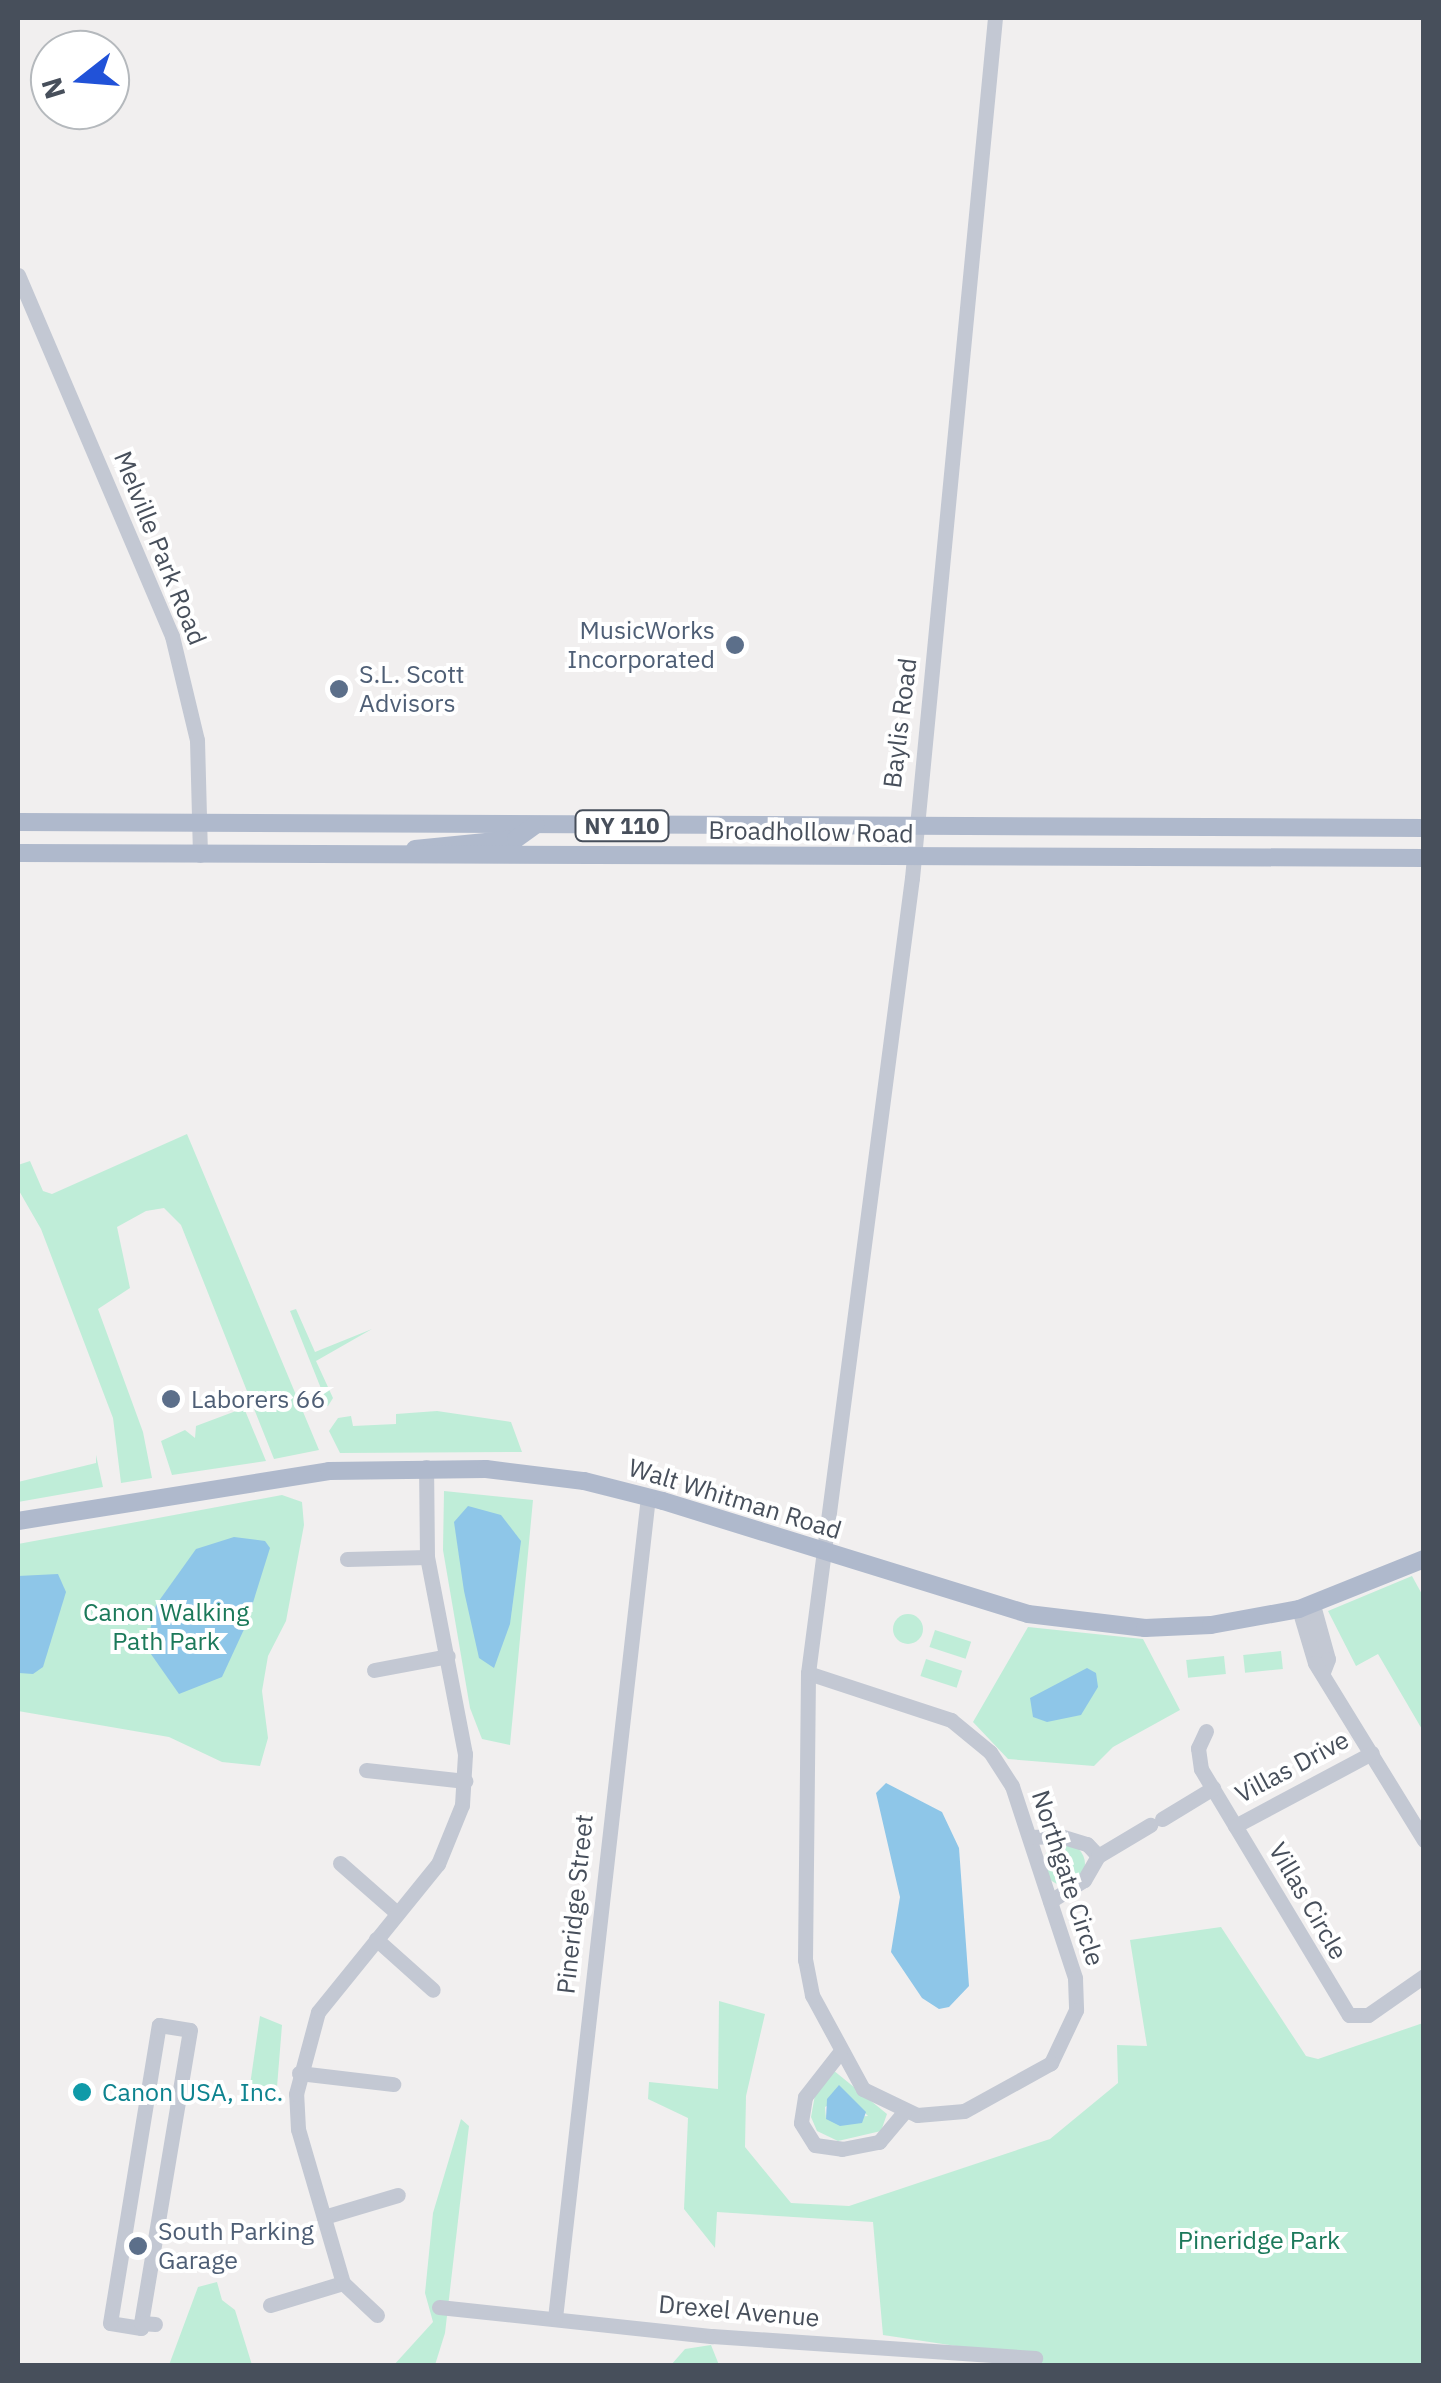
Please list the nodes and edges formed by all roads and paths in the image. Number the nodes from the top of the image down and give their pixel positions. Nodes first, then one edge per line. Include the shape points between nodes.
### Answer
1 (995, 18) edge
2 (18, 275) edge
3 (18, 822) edge
4 (200, 823) junction
5 (535, 826) junction
6 (914, 828) junction
7 (1424, 828) edge
8 (18, 853) edge
9 (406, 853) junction
10 (200, 855) junction
11 (913, 858) junction
12 (1424, 858) edge
13 (426, 1467) junction
14 (648, 1497) junction
15 (18, 1521) edge
16 (824, 1550) junction
17 (427, 1557) junction
18 (347, 1559) dead end
19 (1424, 1559) edge
20 (1306, 1607) junction
21 (448, 1656) junction
22 (374, 1670) dead end
23 (808, 1673) junction
24 (1206, 1731) dead end
25 (1372, 1753) junction
26 (366, 1770) dead end
27 (465, 1780) junction
28 (1213, 1788) junction
29 (1235, 1826) junction
30 (1030, 1837) junction
31 (1424, 1840) edge
32 (1098, 1856) junction
33 (340, 1863) dead end
34 (1050, 1901) junction
35 (397, 1913) junction
36 (376, 1939) junction
37 (1424, 1976) edge
38 (432, 1990) dead end
39 (840, 2052) junction
40 (299, 2073) junction
41 (393, 2084) dead end
42 (904, 2112) junction
43 (398, 2195) dead end
44 (324, 2217) junction
45 (343, 2283) junction
46 (270, 2305) dead end
47 (439, 2306) dead end
48 (377, 2314) dead end
49 (555, 2318) junction
50 (148, 2323) joint
51 (1035, 2358) dead end

1 - 6 street, Baylis Road
2 - 4 street, Melville Park Road via 172,636 195,725
3 - 4 main road, Broadhollow Road / NY 110
4 - 5 main road, Broadhollow Road / NY 110
4 - 10 street, Melville Park Road
5 - 6 main road, Broadhollow Road / NY 110
5 - 9 main road via 516,839 446,841
6 - 7 main road, Broadhollow Road / NY 110
6 - 11 street, Baylis Road
8 - 10 main road, Broadhollow Road / NY 110
9 - 10 main road, Broadhollow Road / NY 110
9 - 11 main road, Broadhollow Road / NY 110
11 - 12 main road, Broadhollow Road / NY 110
11 - 16 street, Baylis Road
13 - 14 main road, Walt Whitman Road via 564,1478
13 - 15 main road, Walt Whitman Road via 312,1473
13 - 17 street
14 - 16 main road, Walt Whitman Road
14 - 49 street, Pineridge Street
16 - 20 main road, Walt Whitman Road via 1028,1614 1098,1626 1182,1628
16 - 23 street, Northgate Circle
17 - 18 street
17 - 21 street
19 - 20 main road, Walt Whitman Road
20 - 25 street via 1310,1653
21 - 22 street
21 - 27 street
23 - 30 street, Northgate Circle via 934,1712 973,1735 1012,1786
23 - 39 street, Northgate Circle via 806,1960 812,1995
24 - 28 street, Villas Circle via 1198,1748
25 - 29 street, Villas Drive
25 - 31 street
26 - 27 street
27 - 35 street via 450,1841
28 - 29 street, Villas Circle
28 - 32 street
29 - 37 street, Villas Circle via 1348,2015 1368,2015
30 - 32 street via 1060,1836 1086,1844
30 - 34 street, Northgate Circle
32 - 34 street via 1084,1880
33 - 35 street
34 - 42 street, Northgate Circle via 1077,1995 1063,2046 1032,2078 992,2100 948,2115
35 - 36 street
36 - 38 street
36 - 40 street via 318,2012
39 - 42 street, Northgate Circle via 863,2089
39 - 42 street via 805,2096 801,2123 815,2144 842,2149 879,2142
40 - 41 street
40 - 44 street via 298,2130
43 - 44 street
44 - 45 street
45 - 46 street
45 - 48 street
47 - 49 street, Drexel Avenue
49 - 51 street, Drexel Avenue
50 - 50 street via 190,2030 159,2025 110,2323

